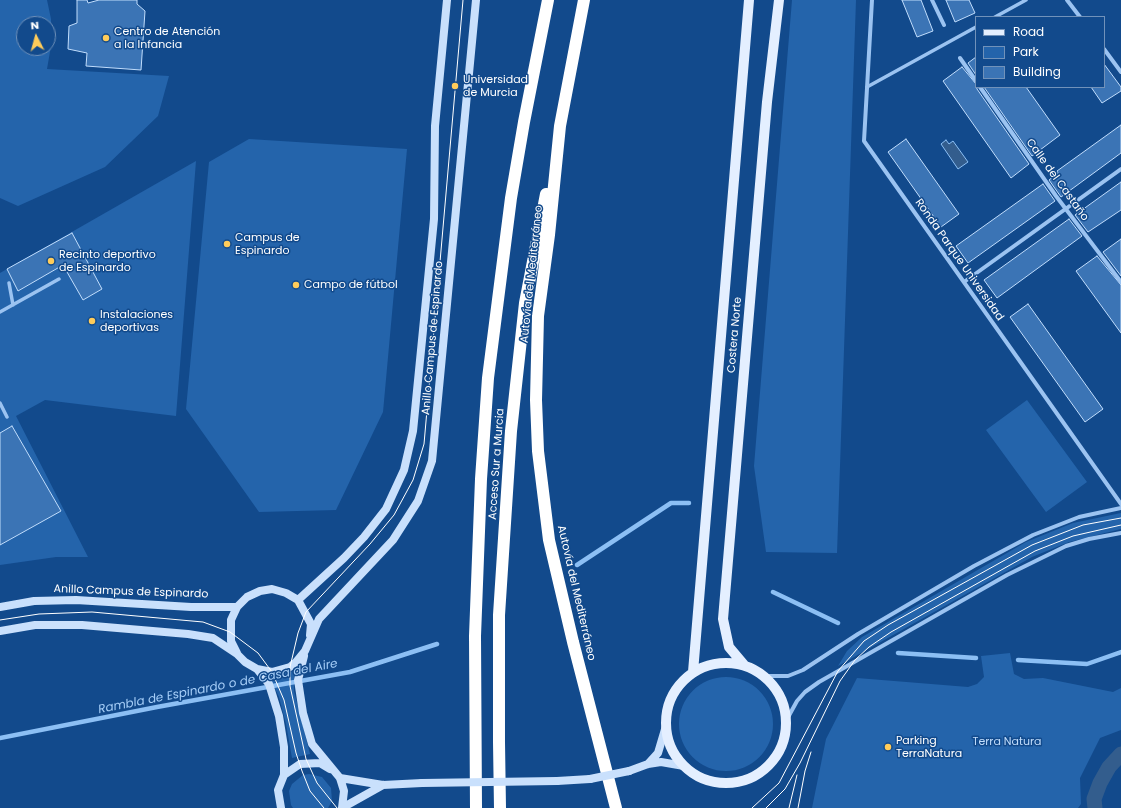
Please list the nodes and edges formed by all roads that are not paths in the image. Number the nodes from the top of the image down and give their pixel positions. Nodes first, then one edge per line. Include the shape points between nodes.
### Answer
1 (447, 0) edge
2 (476, 0) edge
3 (548, 0) edge
4 (584, 0) edge
5 (749, 0) edge
6 (779, 0) edge
7 (872, 0) edge
8 (932, 0) edge
9 (1026, 0) edge
10 (1067, 0) edge
11 (997, 16) edge
12 (1079, 16) edge
13 (944, 25) dead end
14 (975, 28) edge
15 (1105, 50) edge
16 (960, 58) dead end
17 (1121, 72) edge
18 (975, 80) edge
19 (867, 87) junction
20 (981, 88) edge
21 (560, 126) junction
22 (1121, 169) edge
23 (1065, 209) junction
24 (58, 279) dead end
25 (964, 282) junction
26 (1121, 282) edge
27 (9, 283) dead end
28 (13, 305) junction
29 (0, 312) edge
30 (0, 403) edge
31 (7, 417) dead end
32 (1121, 504) edge
33 (1121, 508) edge
34 (1121, 533) edge
35 (298, 600) junction
36 (0, 607) edge
37 (237, 607) junction
38 (0, 631) edge
39 (310, 638) junction
40 (305, 651) junction
41 (237, 654) junction
42 (745, 666) junction
43 (257, 669) junction
44 (693, 672) junction
45 (764, 676) junction
46 (786, 721) junction
47 (666, 726) junction
48 (648, 764) junction
49 (684, 766) junction
50 (334, 770) junction
51 (284, 775) junction
52 (340, 778) junction
53 (382, 785) junction
54 (281, 808) edge
55 (342, 808) edge
56 (476, 808) edge
57 (500, 808) edge
58 (616, 808) edge

1 - 35 main road, Anillo Campus de Espinardo via 435,126 434,219 412,431 404,470 386,509 364,537
2 - 39 main road, Anillo Campus de Espinardo via 432,461 418,501 393,540 318,619
3 - 56 highway via 511,198 488,378 480,487 476,613
4 - 21 highway, Autovía del Mediterráneo
5 - 44 main road, Costera Norte
6 - 42 main road, Costera Norte via 767,102 722,619 729,647
7 - 19 street, Ronda Parque Universidad
8 - 13 street
9 - 11 street
10 - 12 street
14 - 19 street
15 - 17 street
16 - 18 street
19 - 25 street, Ronda Parque Universidad via 864,141
20 - 23 street, Calle del Castaño
21 - 57 highway, Acceso Sur a Murcia via 525,302 511,431 499,615
21 - 58 highway, Autovía del Mediterráneo via 538,316 538,451 549,540
22 - 23 street
23 - 25 street
23 - 26 street, Calle del Castaño
24 - 28 street
25 - 32 street, Ronda Parque Universidad
27 - 28 street
28 - 29 street
30 - 31 street
33 - 45 street via 1079,517 1033,535 858,634 803,670 788,676
34 - 46 street via 1066,546 1007,575 819,682 804,692
35 - 37 main road via 272,589 247,597
35 - 39 main road, Anillo Campus de Espinardo via 311,624
36 - 37 main road, Anillo Campus de Espinardo via 54,600 98,600 191,607
37 - 41 main road via 231,620 230,632
38 - 41 main road, Anillo Campus de Espinardo via 35,625 82,625 188,634 213,638
39 - 40 main road, Anillo Campus de Espinardo
40 - 43 main road, Anillo Campus de Espinardo via 290,667 272,672
40 - 50 main road via 298,680 303,713 312,744
41 - 43 main road, Anillo Campus de Espinardo
42 - 44 main road, Costera Norte via 727,663 710,665
42 - 45 main road, Costera Norte
43 - 51 main road via 269,684 279,716 284,747
44 - 47 main road, Costera Norte via 681,682 672,695 667,710
45 - 46 main road, Costera Norte via 776,689 784,704
46 - 49 main road, Costera Norte via 784,739 776,756 768,766 748,779 724,783 712,781
47 - 48 main road via 658,753
47 - 49 main road, Costera Norte via 668,741
48 - 49 main road via 661,762
48 - 53 main road, bridge via 629,771 590,779
50 - 51 main road via 320,763 300,764
50 - 52 main road
51 - 54 main road via 278,790
52 - 53 main road
52 - 55 main road via 344,791
53 - 55 main road

